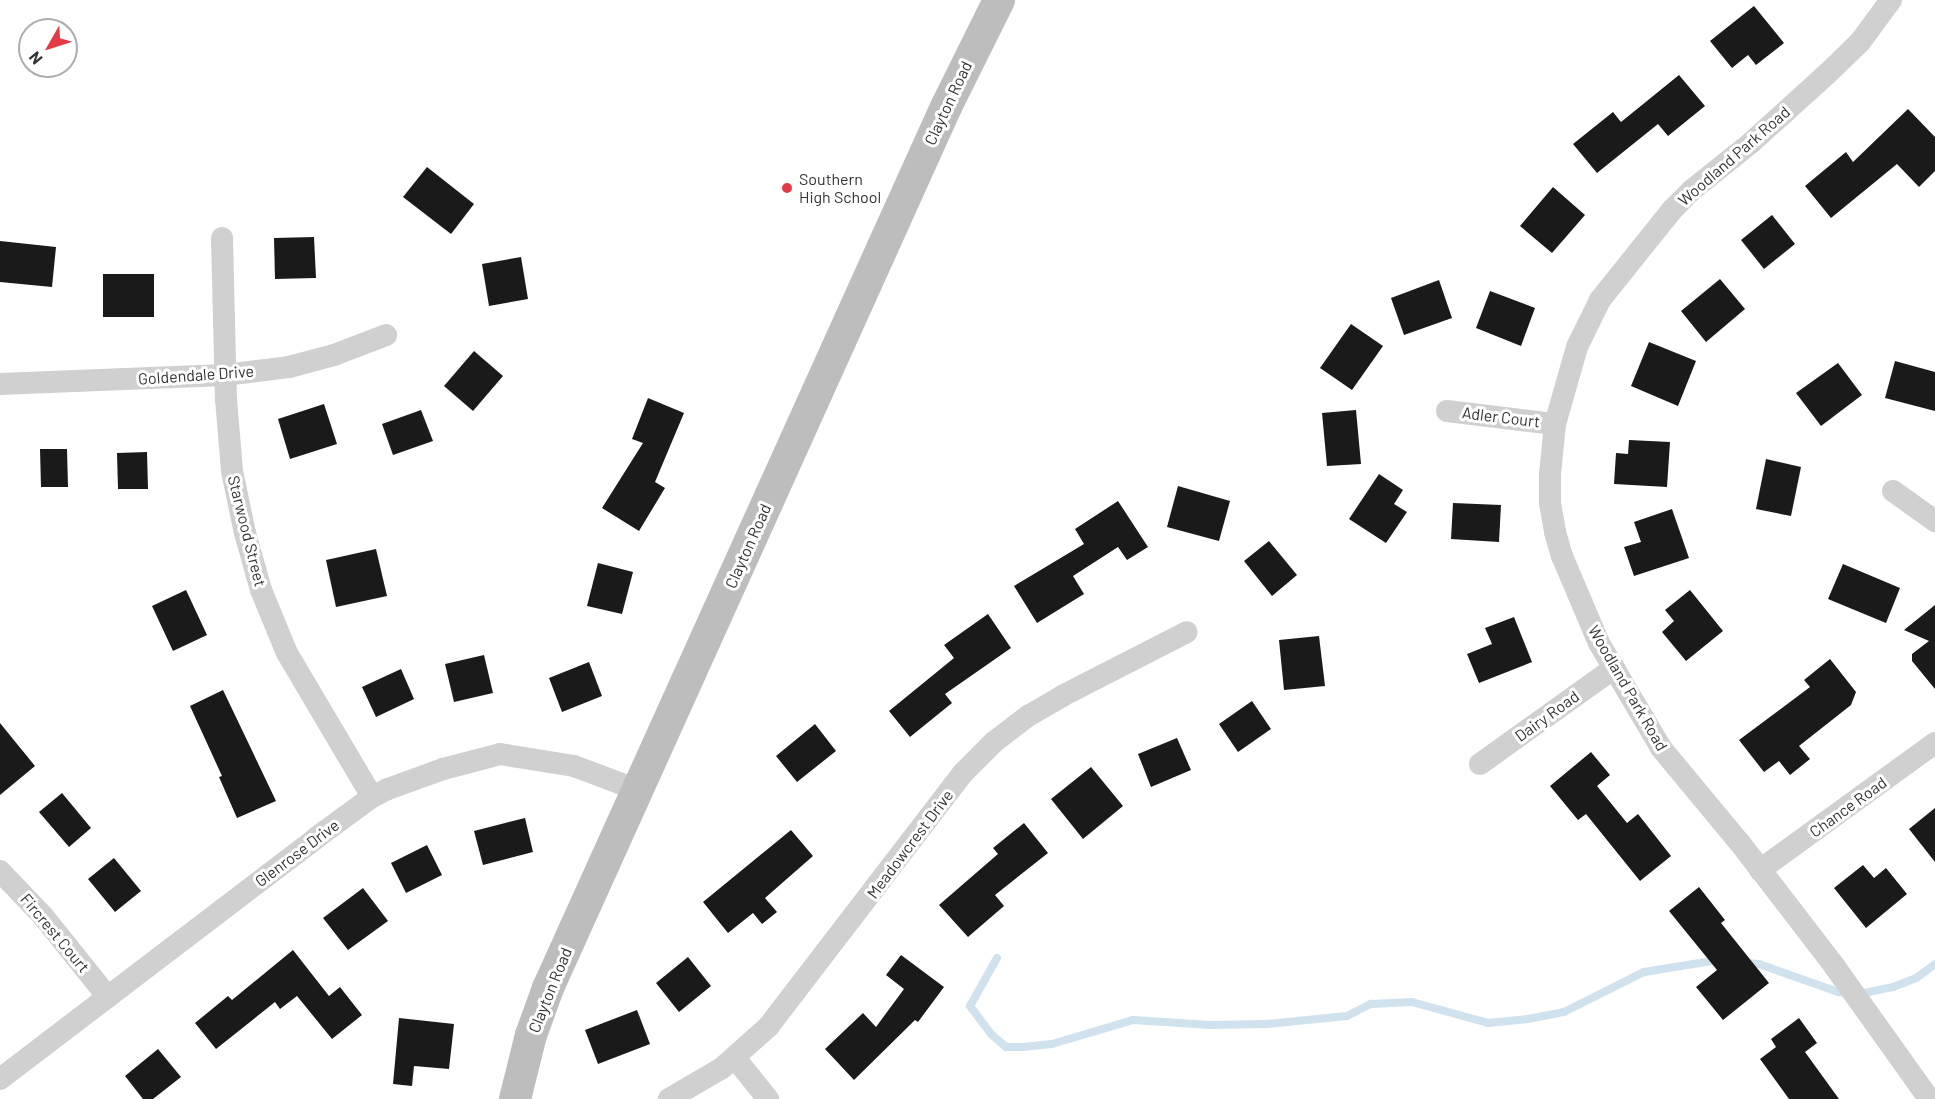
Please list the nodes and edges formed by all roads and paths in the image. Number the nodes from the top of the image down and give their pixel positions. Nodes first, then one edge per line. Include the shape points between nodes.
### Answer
1 (999, 0) edge
2 (1891, 0) edge
3 (222, 238) dead end
4 (386, 334) dead end
5 (225, 375) junction
6 (0, 384) edge
7 (1447, 411) dead end
8 (1555, 424) junction
9 (1893, 491) dead end
10 (1935, 521) edge
11 (1187, 632) dead end
12 (1614, 668) junction
13 (1935, 743) edge
14 (1480, 764) dead end
15 (638, 790) junction
16 (372, 797) junction
17 (1760, 870) junction
18 (0, 871) edge
19 (108, 997) junction
20 (735, 1058) junction
21 (0, 1079) edge
22 (515, 1099) edge
23 (669, 1099) edge
24 (768, 1099) edge
25 (1929, 1099) edge

1 - 15 street, Clayton Road via 946,107
2 - 8 street, Woodland Park Road via 1860,42 1752,142 1692,189 1623,267 1586,325
3 - 5 street, Starwood Street
4 - 5 street, Goldendale Drive via 334,355 289,367
5 - 6 street, Goldendale Drive
5 - 16 street, Starwood Street via 232,471 261,590 287,653
7 - 8 street, Adler Court
8 - 12 street, Woodland Park Road via 1550,474 1555,532 1599,643
9 - 10 street
11 - 20 street, Meadowcrest Drive via 1062,696 994,742 963,773 788,1004
12 - 14 street, Dairy Road
12 - 17 street, Woodland Park Road via 1661,748
13 - 17 street, Chance Road
15 - 16 street, Glenrose Drive via 574,766 500,754 417,777
15 - 22 street, Clayton Road via 548,988
16 - 19 street, Glenrose Drive
17 - 25 street, Woodland Park Road via 1856,995
18 - 19 street, Fircrest Court via 43,916
19 - 21 street, Glenrose Drive
20 - 23 street, Meadowcrest Drive
20 - 24 street

